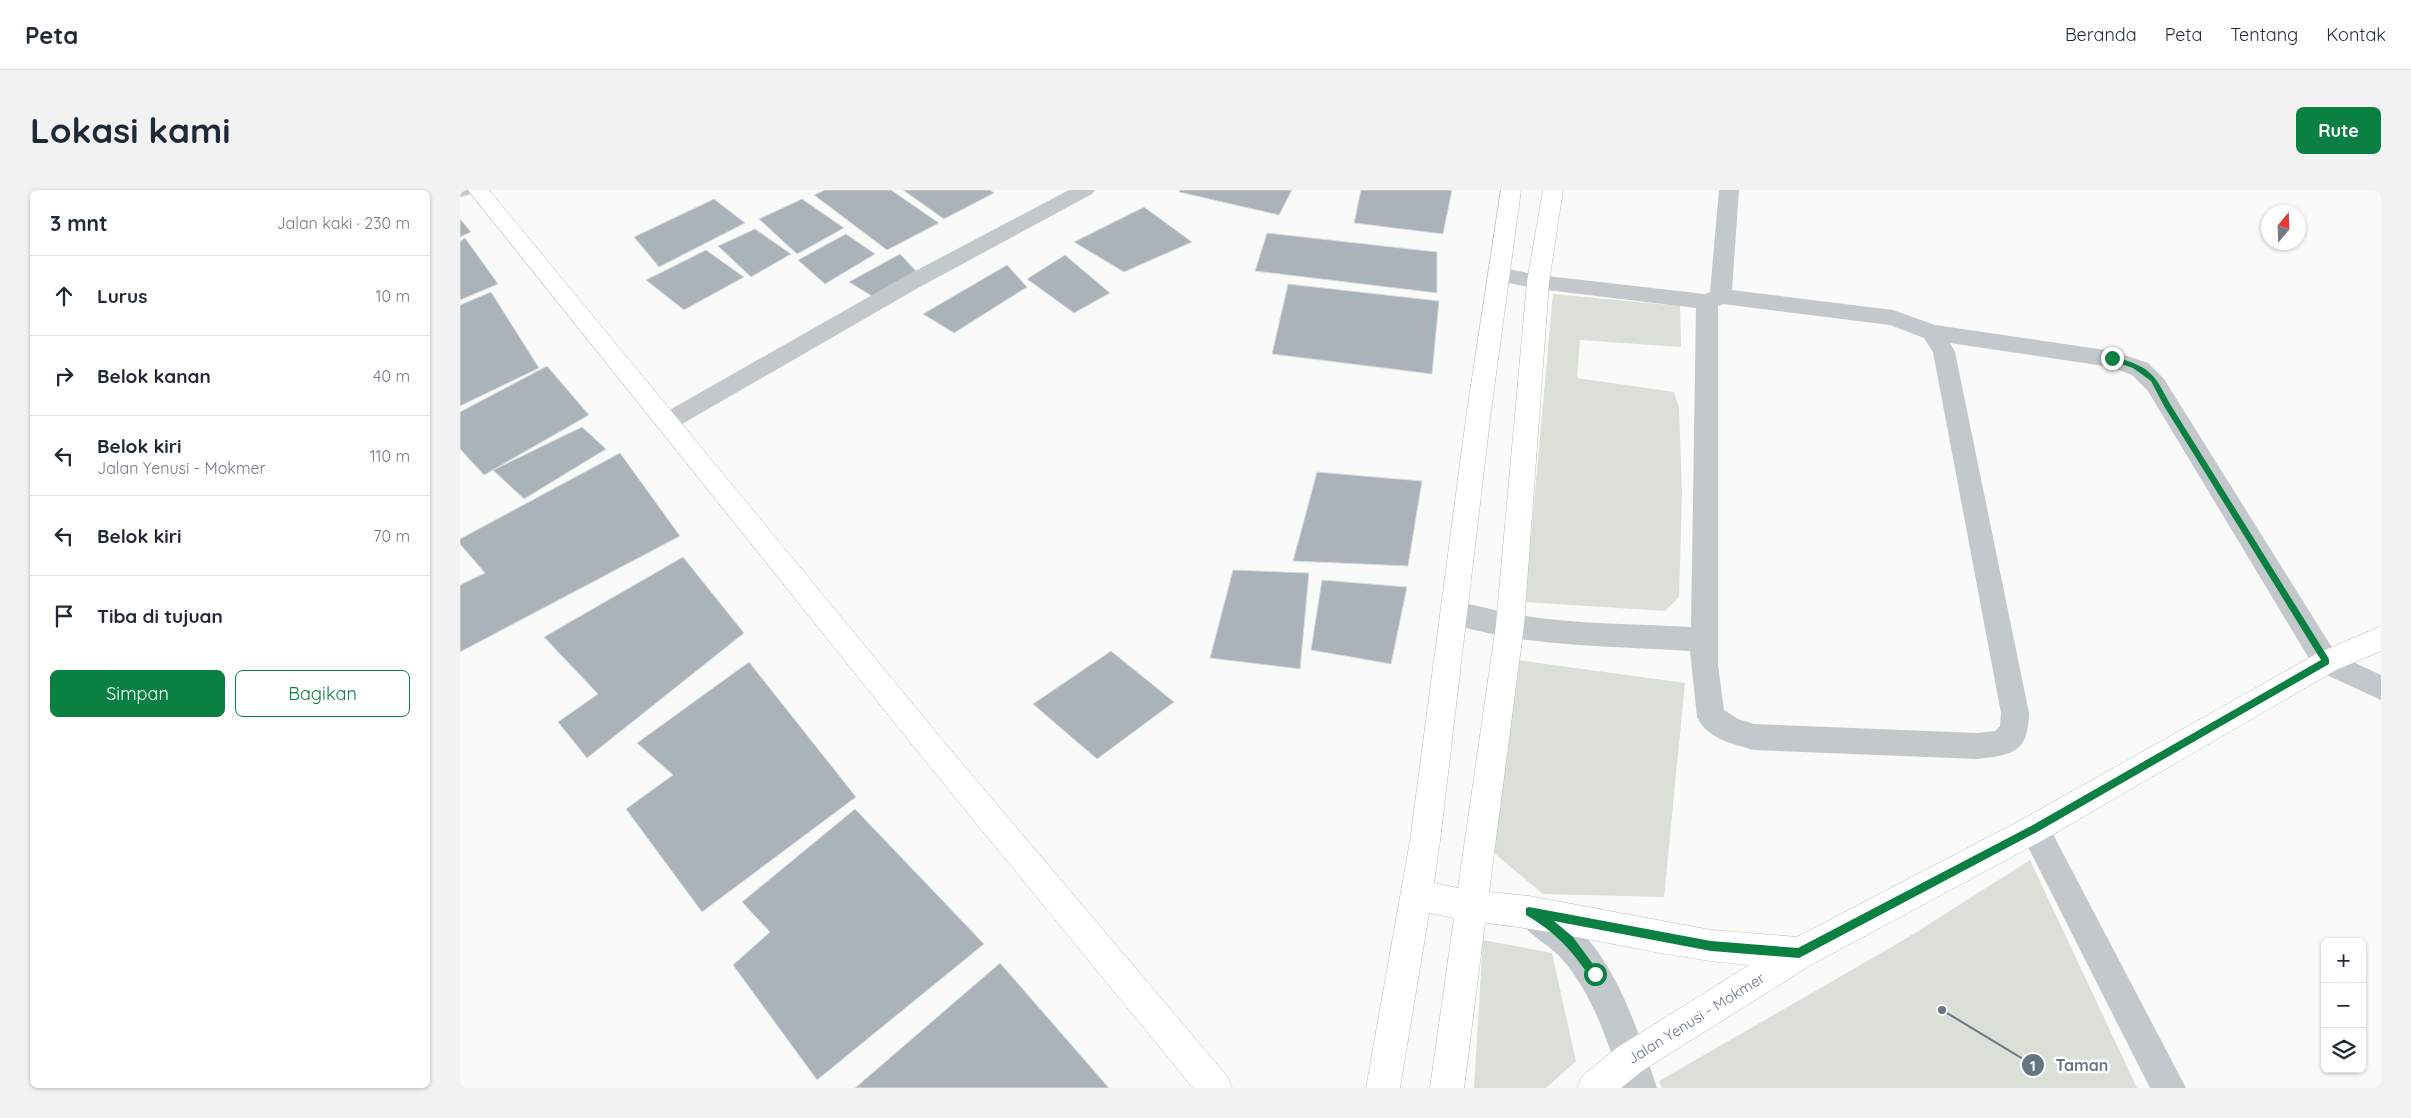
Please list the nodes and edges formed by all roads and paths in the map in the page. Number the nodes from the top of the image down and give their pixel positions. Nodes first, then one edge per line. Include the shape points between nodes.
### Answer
1 (464, 190) edge
2 (478, 190) edge
3 (1085, 190) edge
4 (1511, 190) edge
5 (1553, 190) edge
6 (1729, 190) edge
7 (460, 191) edge
8 (1498, 274) junction
9 (1538, 282) junction
10 (1714, 299) junction
11 (1932, 332) junction
12 (667, 422) junction
13 (1454, 614) junction
14 (1510, 626) junction
15 (2381, 638) edge
16 (1704, 640) junction
17 (2326, 662) junction
18 (2381, 688) edge
19 (2034, 829) junction
20 (1416, 895) junction
21 (1472, 906) junction
22 (1529, 912) junction
23 (1799, 953) junction
24 (1635, 1073) edge
25 (1215, 1088) edge
26 (1383, 1088) edge
27 (1447, 1088) edge
28 (1594, 1088) edge
29 (2169, 1088) edge

1 - 7 street
2 - 12 main road
3 - 12 street via 910,283
4 - 8 main road
5 - 9 main road
6 - 10 street
8 - 9 street
8 - 13 main road
9 - 10 street
9 - 14 main road
10 - 11 street via 1893,318
10 - 16 street
11 - 16 street via 1944,352 2016,713 2014,732 2002,743 1977,746 1754,737 1730,730 1711,717
11 - 17 street via 2112,358 2136,366 2154,379
12 - 25 main road via 940,758
13 - 14 street
13 - 20 main road
14 - 16 street
14 - 21 main road
15 - 17 main road, Jalan Yenusi - Mokmer
17 - 18 street
17 - 19 main road, Jalan Yenusi - Mokmer
19 - 23 main road, Jalan Yenusi - Mokmer
19 - 29 street
20 - 21 main road
20 - 26 main road
21 - 22 main road
21 - 27 main road
22 - 23 main road via 1711,946
22 - 24 street via 1551,925 1581,953 1595,974
23 - 24 main road, Jalan Yenusi - Mokmer
24 - 28 main road, Jalan Yenusi - Mokmer

